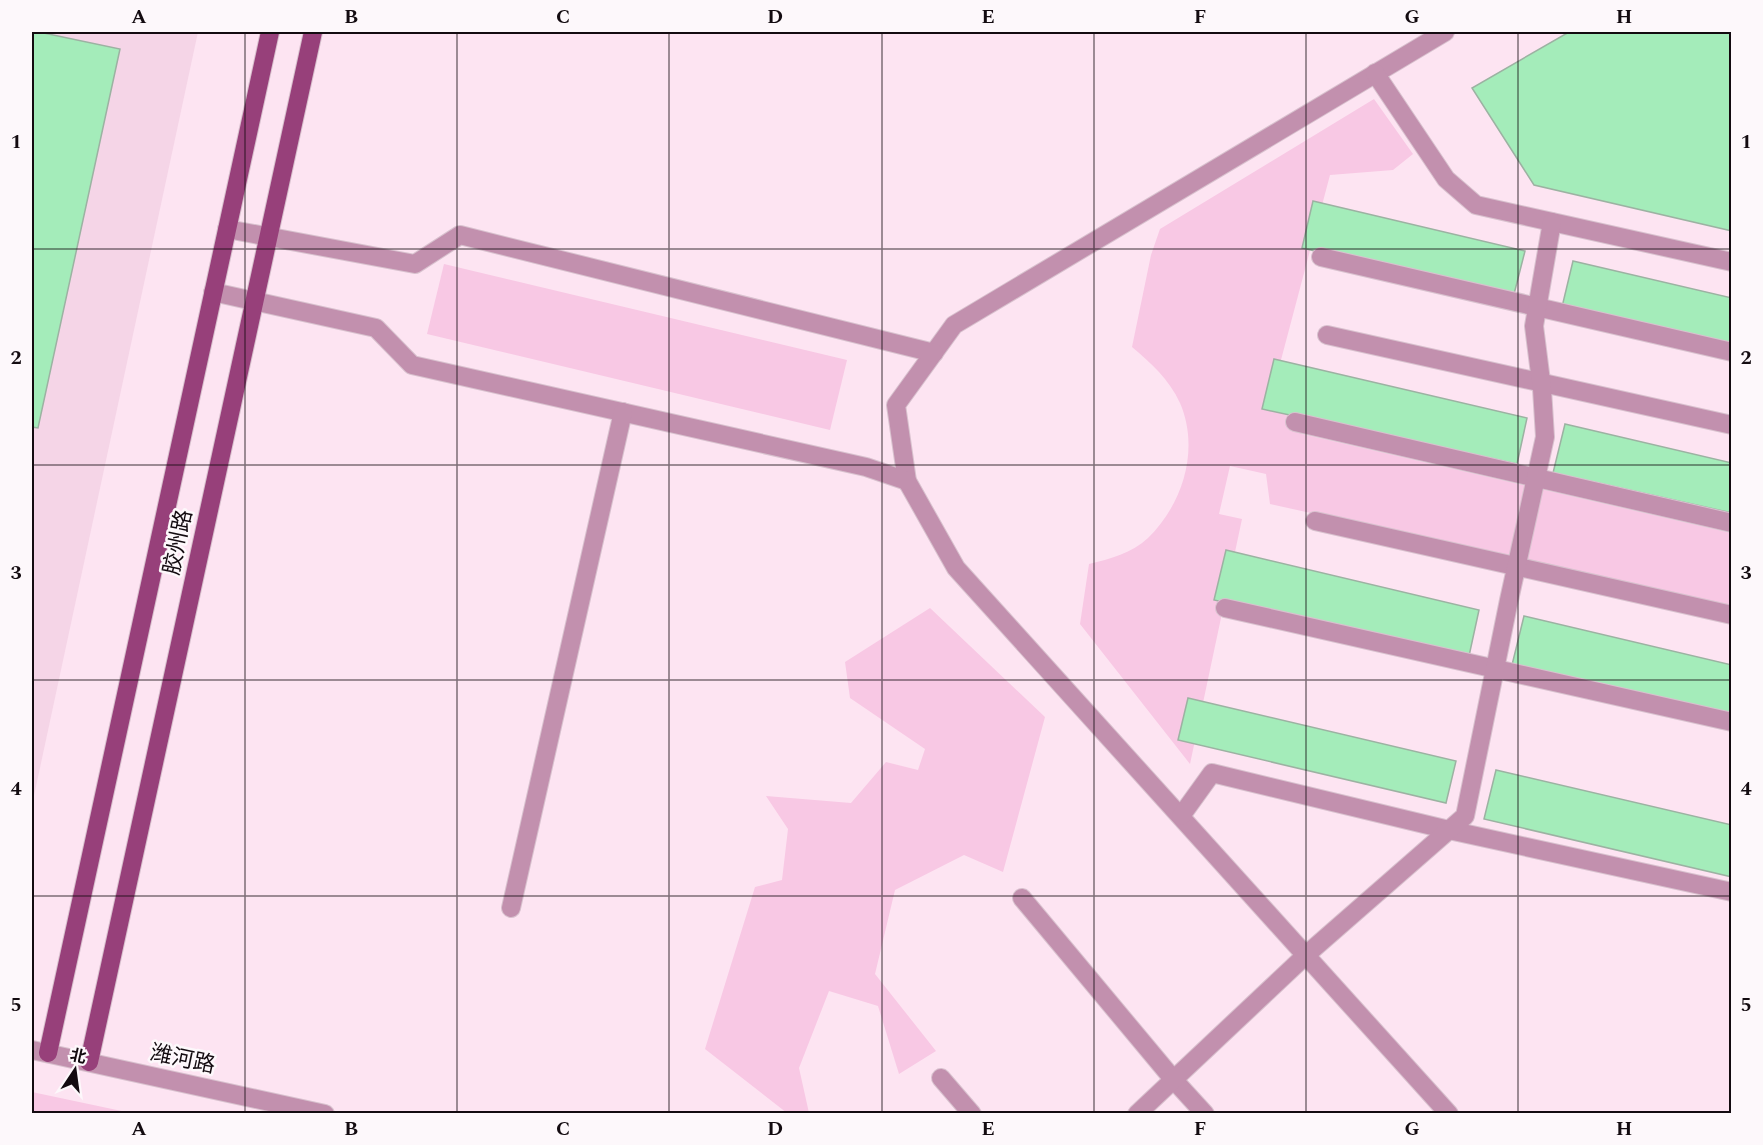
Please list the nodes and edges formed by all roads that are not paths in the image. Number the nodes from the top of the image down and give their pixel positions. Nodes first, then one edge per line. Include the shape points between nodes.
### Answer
1 (270, 32) edge
2 (313, 32) edge
3 (1445, 32) edge
4 (1376, 73) junction
5 (1552, 222) junction
6 (227, 229) junction
7 (268, 237) junction
8 (1321, 257) dead end
9 (1731, 262) edge
10 (213, 291) junction
11 (254, 301) junction
12 (1538, 307) junction
13 (1327, 334) dead end
14 (1731, 352) edge
15 (933, 353) junction
16 (1541, 381) junction
17 (623, 412) junction
18 (1295, 422) dead end
19 (1731, 425) edge
20 (1536, 477) junction
21 (907, 481) junction
22 (1315, 521) dead end
23 (1731, 523) edge
24 (1517, 565) junction
25 (1225, 608) dead end
26 (1731, 615) edge
27 (1495, 669) junction
28 (1731, 722) edge
29 (1180, 816) junction
30 (1449, 830) junction
31 (1731, 892) edge
32 (1022, 898) dead end
33 (511, 908) dead end
34 (1306, 955) junction
35 (40, 1052) edge
36 (89, 1062) junction
37 (940, 1078) dead end
38 (1173, 1080) junction
39 (325, 1113) edge
40 (972, 1113) edge
41 (1137, 1113) edge
42 (1205, 1113) edge
43 (1449, 1113) edge

1 - 6 main road, 胶州路
2 - 7 main road, 胶州路
3 - 4 street
4 - 5 street via 1446,179 1476,205
4 - 15 street via 954,325
5 - 9 street
5 - 12 street
6 - 7 street
6 - 10 main road, 胶州路
7 - 11 main road, 胶州路
7 - 15 street via 415,264 460,235
8 - 12 street
10 - 11 street
10 - 35 main road, 胶州路
11 - 17 street via 376,328 412,365
11 - 36 main road, 胶州路
12 - 14 street
12 - 16 street via 1534,326
13 - 16 street
15 - 21 street via 896,405
16 - 19 street
16 - 20 street via 1545,437
17 - 21 street via 866,467
17 - 33 street
18 - 20 street
20 - 23 street
20 - 24 street
21 - 29 street via 956,568
22 - 24 street
24 - 26 street
24 - 27 street
25 - 27 street
27 - 28 street
27 - 30 street via 1465,816
29 - 30 street via 1212,773
29 - 34 street
30 - 31 street
30 - 34 street
32 - 38 street
34 - 38 street
34 - 43 street
35 - 36 street, 潍河路
36 - 39 street, 潍河路
37 - 40 street
38 - 41 street
38 - 42 street

